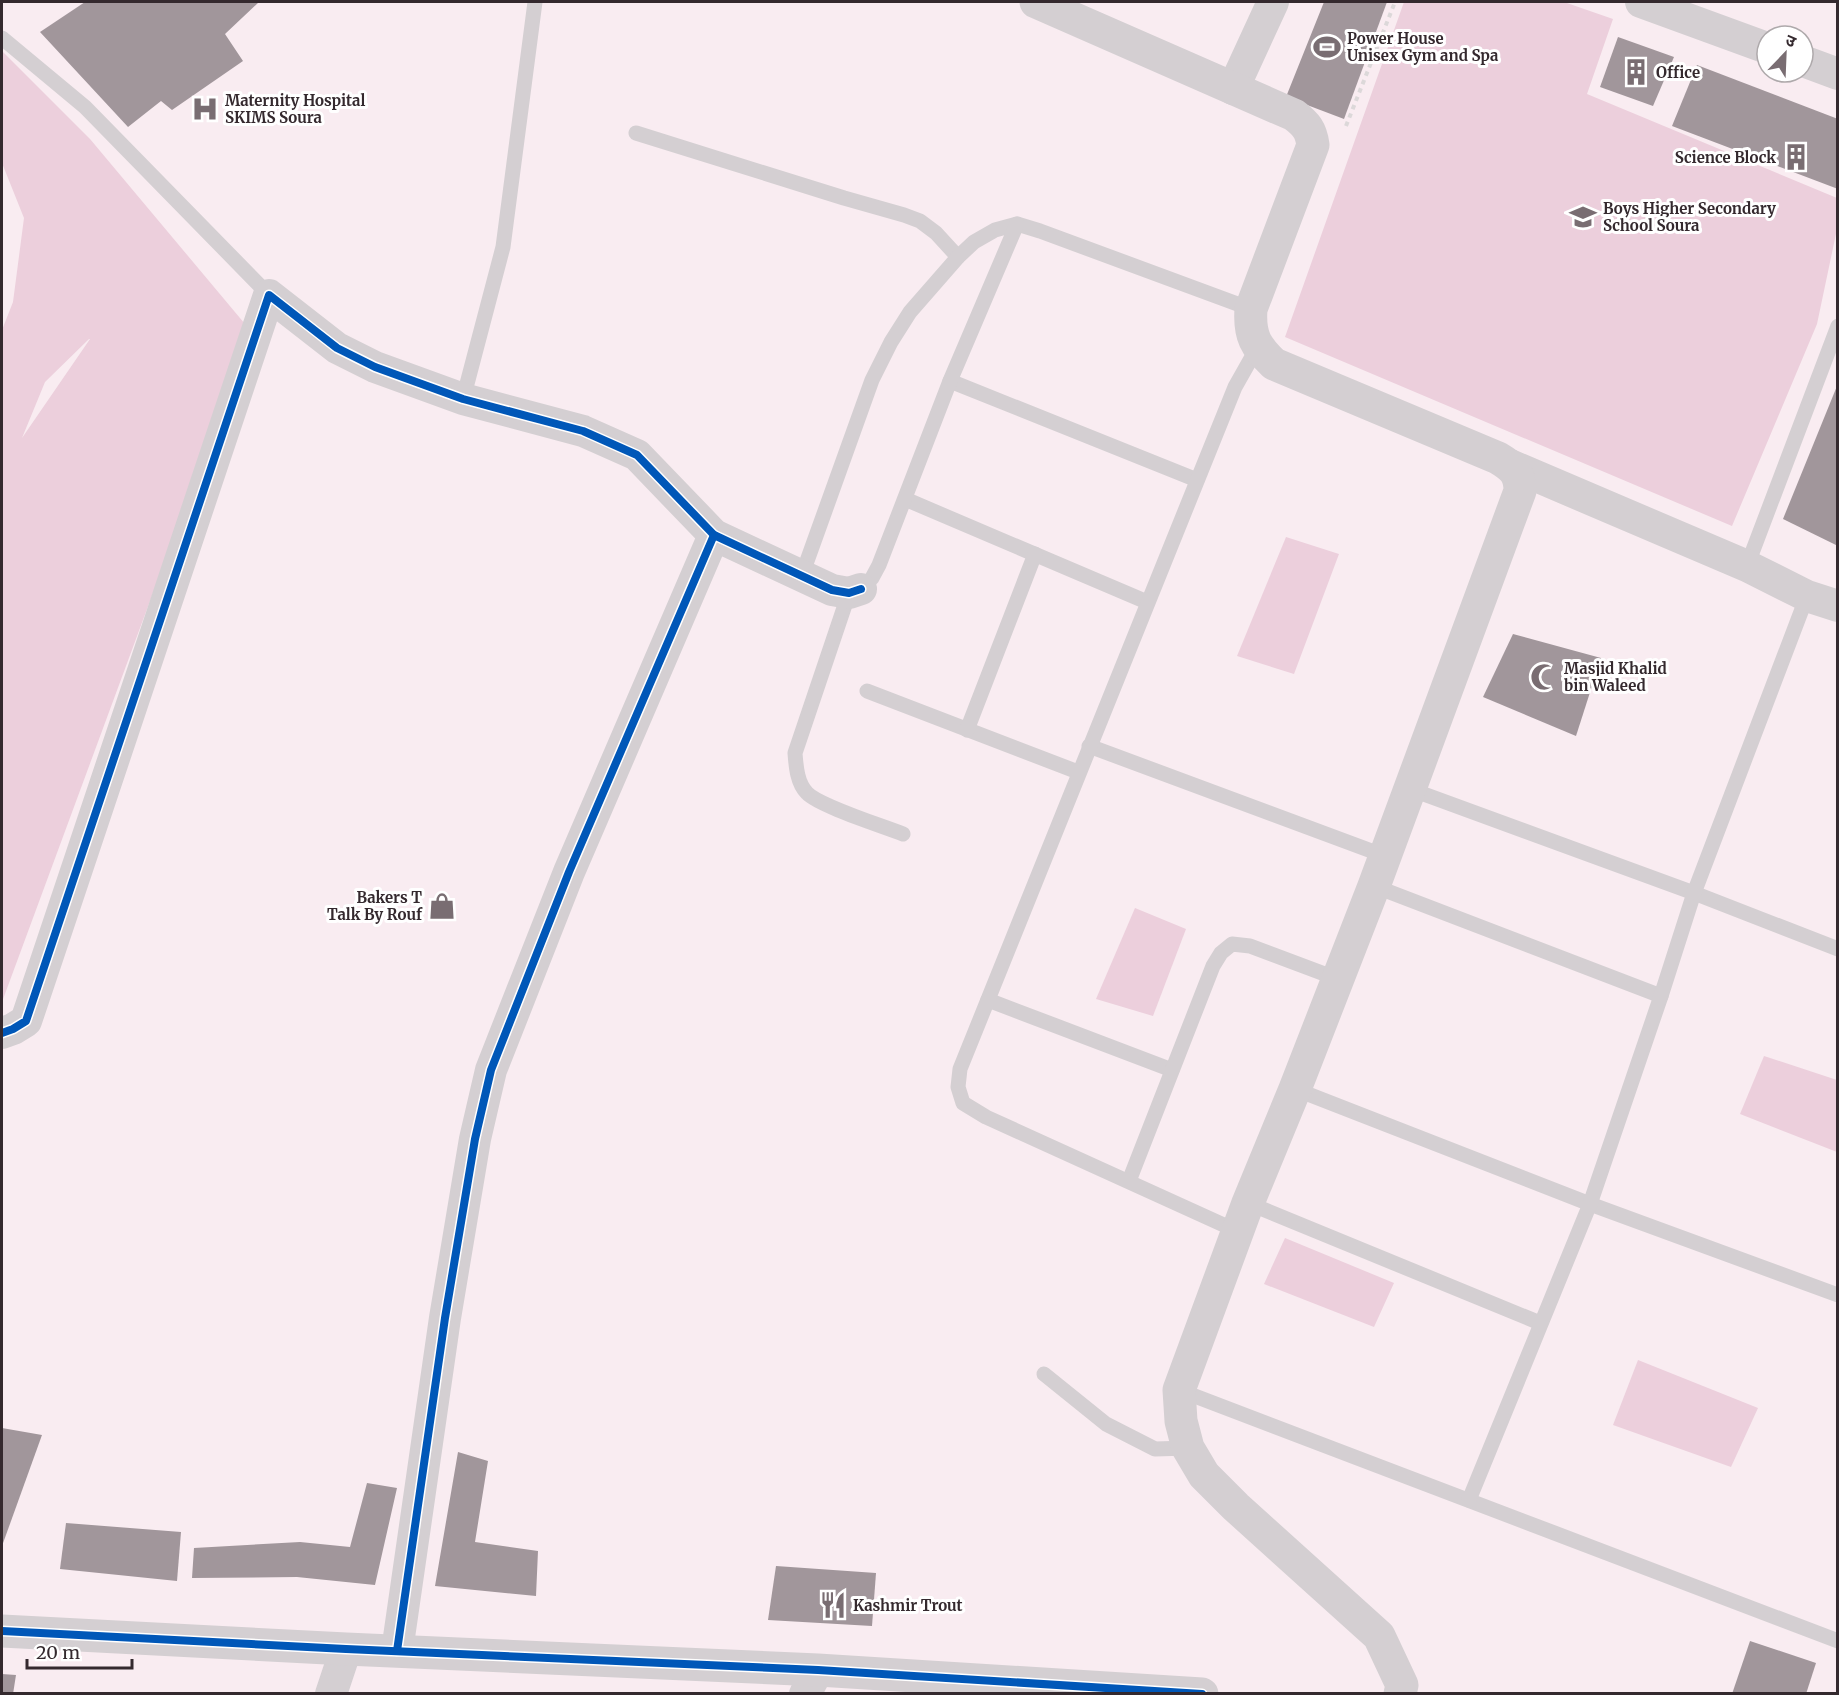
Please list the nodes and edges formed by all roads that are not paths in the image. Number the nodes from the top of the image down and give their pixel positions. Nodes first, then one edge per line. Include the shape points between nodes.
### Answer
1 (535, 2) edge
2 (1038, 2) edge
3 (1274, 2) edge
4 (1641, 2) edge
5 (1672, 6) edge
6 (2, 38) edge
7 (1755, 43) edge
8 (1815, 65) edge
9 (1838, 74) edge
10 (1233, 89) junction
11 (636, 133) dead end
12 (1017, 224) junction
13 (958, 257) junction
14 (269, 295) junction
15 (1251, 309) junction
16 (1838, 326) edge
17 (1257, 348) junction
18 (950, 381) junction
19 (463, 399) junction
20 (1510, 465) junction
21 (1197, 480) junction
22 (905, 499) junction
23 (714, 535) junction
24 (1035, 554) junction
25 (1748, 566) junction
26 (802, 575) junction
27 (855, 591) junction
28 (1807, 596) junction
29 (1147, 602) junction
30 (1838, 606) edge
31 (867, 691) dead end
32 (968, 729) junction
33 (1089, 746) junction
34 (1078, 772) junction
35 (1410, 789) junction
36 (903, 834) dead end
37 (1379, 871) junction
38 (1694, 893) junction
39 (1838, 949) edge
40 (1338, 979) junction
41 (1661, 996) junction
42 (988, 1000) junction
43 (2, 1033) edge
44 (1172, 1070) junction
45 (1295, 1089) junction
46 (1129, 1181) junction
47 (1590, 1204) junction
48 (1243, 1217) junction
49 (1838, 1295) edge
50 (1540, 1323) junction
51 (1044, 1374) dead end
52 (1179, 1390) junction
53 (1188, 1448) junction
54 (1469, 1500) junction
55 (2, 1630) edge
56 (1838, 1641) edge
57 (346, 1649) junction
58 (397, 1651) junction
59 (812, 1682) edge
60 (331, 1694) edge
61 (1202, 1694) edge
62 (1400, 1694) edge

1 - 19 lane via 503,248
2 - 10 main road
3 - 10 street
4 - 5 street
5 - 7 street
6 - 14 lane via 85,107
8 - 9 street
10 - 15 main road via 1294,115 1309,128 1313,145
11 - 13 lane via 904,214 936,232
12 - 13 lane via 995,230
12 - 15 lane
12 - 18 lane
13 - 26 lane via 910,312 872,380
14 - 19 street via 337,348 375,367
14 - 43 street via 26,1021
15 - 17 main road
16 - 25 lane
17 - 20 main road via 1274,364
17 - 21 lane via 1235,387
18 - 21 lane
18 - 22 lane
19 - 23 street via 583,431 637,455
20 - 25 street
20 - 35 main road via 1520,479 1520,491
21 - 29 lane
22 - 24 lane
22 - 27 lane via 872,578
23 - 26 street
23 - 58 street via 569,872 491,1070 475,1139 445,1318
24 - 29 lane
24 - 32 lane
25 - 28 street
26 - 27 street via 831,590
27 - 36 lane via 795,753 796,768 807,793
28 - 30 street
28 - 38 lane
29 - 33 lane
31 - 32 lane
32 - 34 lane
33 - 34 lane
33 - 37 lane
34 - 42 lane
35 - 37 main road
35 - 38 lane
37 - 40 main road
37 - 41 lane
38 - 39 lane
38 - 41 lane
40 - 44 lane via 1250,946 1232,944 1213,966
40 - 45 main road
41 - 47 lane
42 - 44 lane
42 - 46 lane via 960,1069 958,1087 963,1102 986,1117
44 - 46 lane
45 - 47 lane
45 - 48 main road
46 - 48 lane
47 - 49 lane
47 - 50 lane
48 - 50 lane
48 - 52 main road
50 - 54 lane
51 - 53 lane via 1106,1424 1155,1449
52 - 53 main road via 1180,1421
52 - 54 lane
53 - 62 main road via 1204,1475 1236,1507 1379,1636 1402,1685
54 - 56 lane
55 - 57 main road
57 - 58 main road
57 - 60 street
58 - 59 main road
59 - 61 main road

